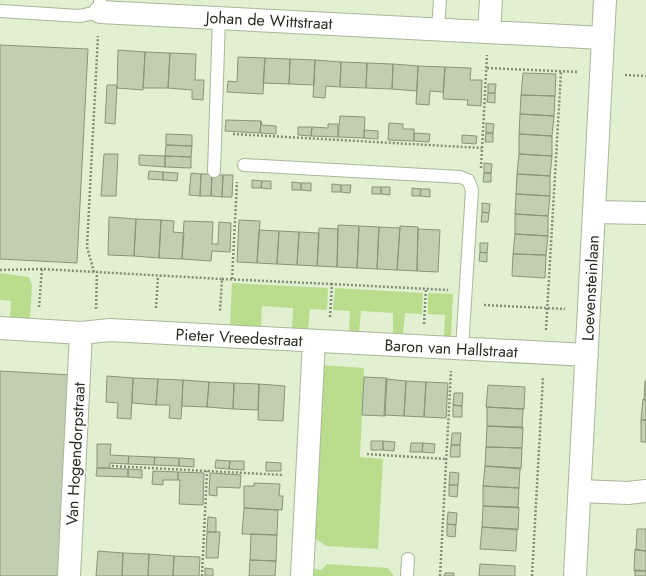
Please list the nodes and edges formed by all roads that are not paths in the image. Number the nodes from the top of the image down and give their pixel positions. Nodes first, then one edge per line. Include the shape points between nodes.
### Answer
1 (440, 0) edge
2 (491, 0) edge
3 (605, 0) edge
4 (100, 6) edge
5 (0, 11) edge
6 (219, 18) junction
7 (438, 28) junction
8 (489, 31) junction
9 (603, 38) junction
10 (244, 165) road end
11 (214, 171) dead end
12 (594, 212) junction
13 (646, 213) edge
14 (0, 328) edge
15 (88, 332) junction
16 (321, 342) junction
17 (457, 348) junction
18 (587, 354) junction
19 (580, 491) junction
20 (646, 491) edge
21 (408, 559) dead end
22 (69, 576) edge
23 (302, 576) edge
24 (407, 576) edge
25 (575, 576) edge

1 - 7 lane
2 - 8 street
3 - 9 street, Loevensteinlaan
4 - 5 lane via 79,16
4 - 6 street, Johan de Wittstraat
6 - 7 street, Johan de Wittstraat
6 - 11 lane
7 - 8 street, Johan de Wittstraat
8 - 9 street, Johan de Wittstraat
9 - 12 street, Loevensteinlaan
10 - 17 lane via 460,177 468,180 472,190 466,291
12 - 13 street
12 - 18 street, Loevensteinlaan
14 - 15 street, Pieter Vreedestraat
15 - 16 street, Pieter Vreedestraat via 110,330
15 - 22 street, Van Hogendorpstraat
16 - 17 street, Baron van Hallstraat
16 - 23 street, Pieter Vreedestraat via 306,476
17 - 18 street, Baron van Hallstraat
18 - 19 street, Loevensteinlaan
19 - 20 street
19 - 25 street, Loevensteinlaan
21 - 24 lane

